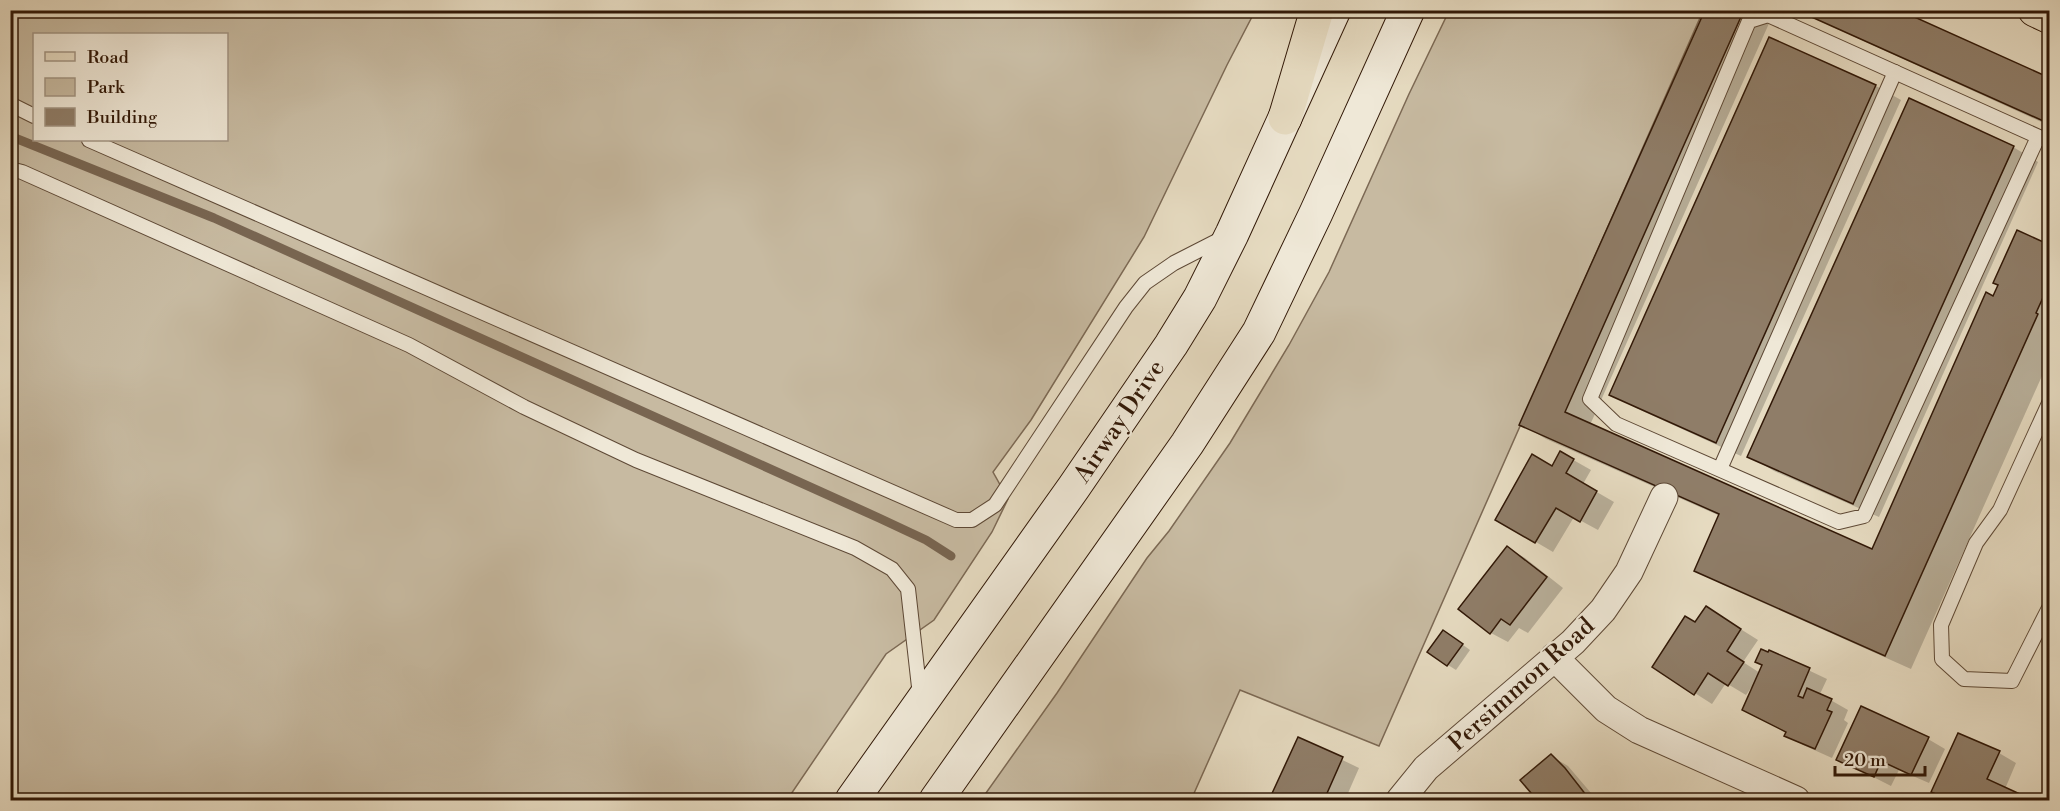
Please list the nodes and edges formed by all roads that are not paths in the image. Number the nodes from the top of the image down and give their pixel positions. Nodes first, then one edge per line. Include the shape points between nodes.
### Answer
1 (1317, 10) edge
2 (1334, 10) edge
3 (1408, 10) edge
4 (2035, 10) edge
5 (2049, 17) edge
6 (1895, 72) junction
7 (10, 104) edge
8 (33, 116) edge
9 (1285, 118) junction
10 (2044, 139) edge
11 (91, 141) edge
12 (10, 169) edge
13 (1232, 234) junction
14 (2049, 401) edge
15 (1720, 469) junction
16 (1664, 497) dead end
17 (2049, 606) edge
18 (1554, 657) junction
19 (921, 704) junction
20 (852, 801) edge
21 (936, 801) edge
22 (1400, 801) edge
23 (1796, 801) edge

1 - 9 main road
2 - 9 main road, Airway Drive
3 - 21 main road via 1259,332 1187,444
4 - 5 main road
6 - 10 lane
6 - 15 lane
6 - 15 lane via 1768,15 1749,21 1590,399 1616,424
7 - 8 lane
9 - 13 main road, Airway Drive
10 - 15 lane via 1864,516 1839,522
11 - 13 lane via 956,520 972,520 995,505 1145,283 1174,263
12 - 19 lane via 408,345 524,407 636,460 855,548 892,569 908,589
13 - 19 main road, Airway Drive via 1200,298 1158,365
14 - 17 lane via 2000,510 1976,543 1945,615 1941,625 1942,659 1964,680 2012,681
16 - 18 street, Persimmon Road via 1623,581 1603,609
18 - 22 street, Persimmon Road via 1426,768
18 - 23 street via 1606,709 1639,730
19 - 20 main road, Airway Drive

